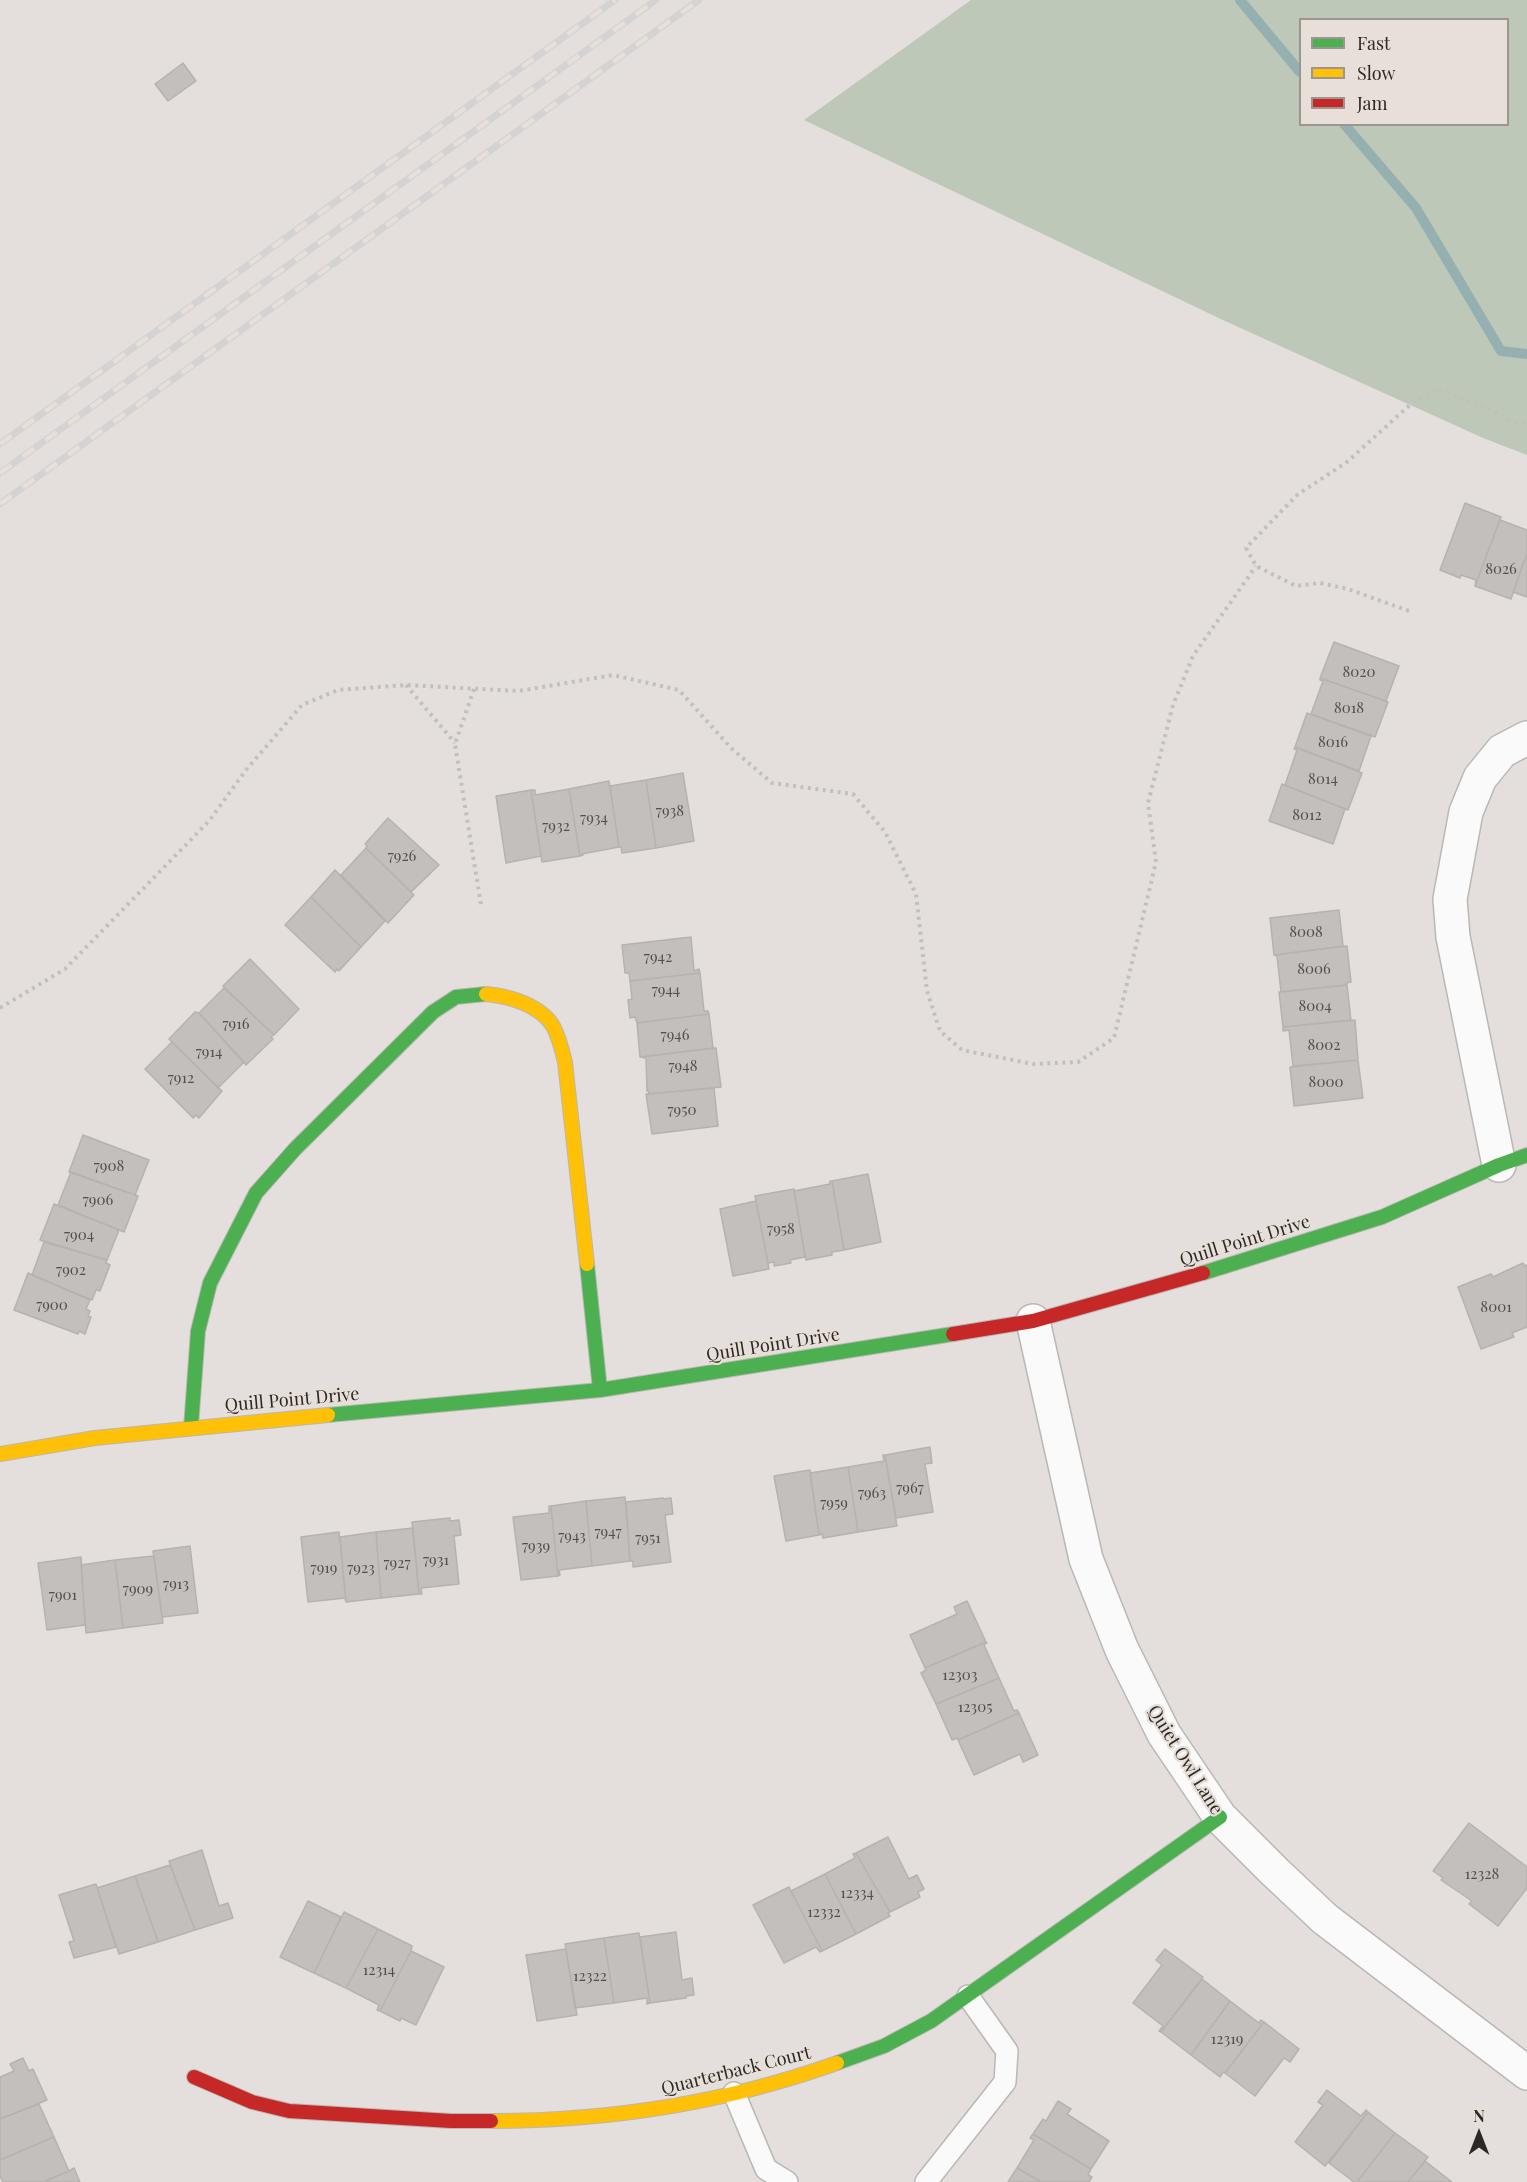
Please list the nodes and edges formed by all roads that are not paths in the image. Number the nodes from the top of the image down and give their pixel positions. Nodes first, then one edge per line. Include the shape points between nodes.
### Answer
1 (1527, 738) edge
2 (1513, 1160) edge
3 (1033, 1321) junction
4 (600, 1390) junction
5 (191, 1427) junction
6 (0, 1454) edge
7 (1220, 1817) junction
8 (968, 1996) junction
9 (1527, 2073) edge
10 (194, 2078) dead end
11 (734, 2093) junction
12 (787, 2182) edge
13 (926, 2182) edge

1 - 2 street via 1502,751 1480,778 1466,812 1450,899 1453,937
2 - 3 street, Quill Point Drive via 1382,1217 1250,1260
3 - 4 street, Quill Point Drive
3 - 7 street, Quiet Owl Lane via 1086,1559 1122,1650 1164,1734
4 - 5 street, Quill Point Drive
4 - 5 street via 565,1062 551,1023 532,1007 480,993 456,998 433,1012 256,1193 210,1283 198,1331
5 - 6 street, Quill Point Drive
7 - 8 street, Quarterback Court
7 - 9 street, Quiet Owl Lane via 1325,1919
8 - 11 street, Quarterback Court via 884,2046 797,2078
8 - 13 lane via 1007,2051 1005,2082
10 - 11 street, Quarterback Court via 252,2102 289,2111 451,2121 597,2117 686,2105
11 - 12 lane via 766,2169

